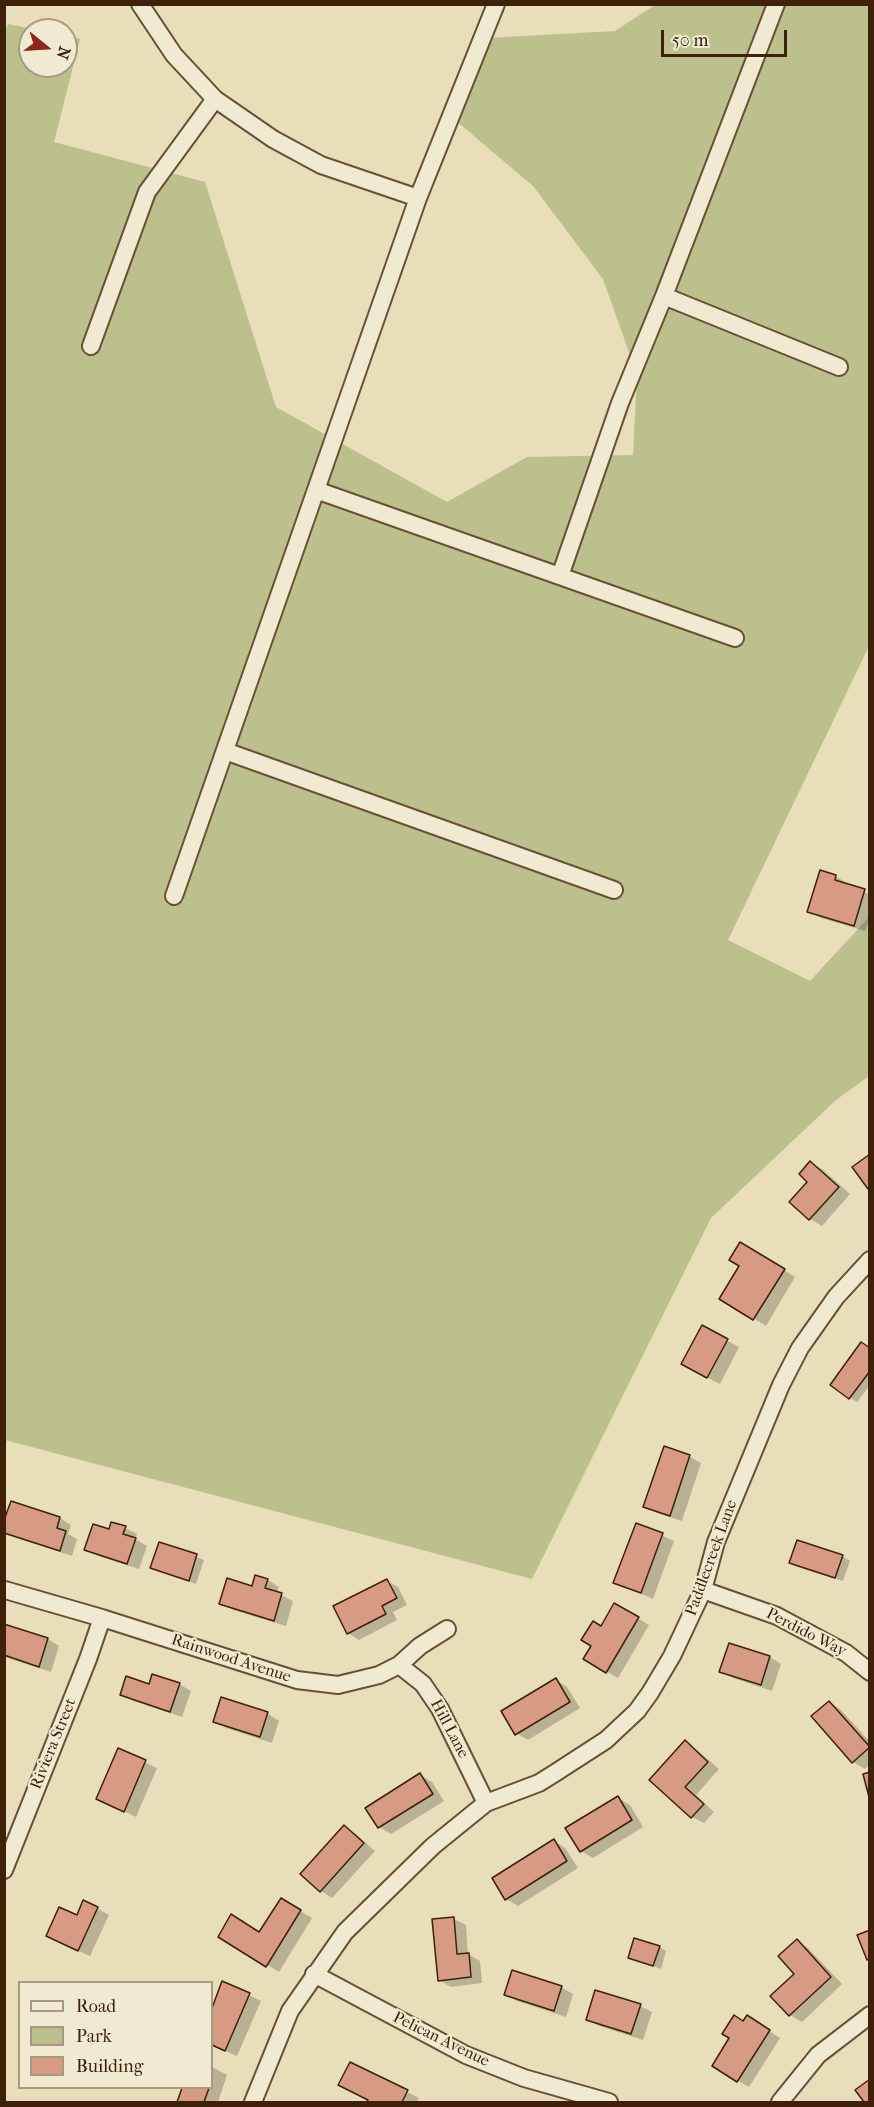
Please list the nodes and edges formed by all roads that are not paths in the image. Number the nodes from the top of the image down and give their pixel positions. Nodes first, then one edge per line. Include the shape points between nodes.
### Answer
1 (140, 4) edge
2 (496, 4) edge
3 (776, 4) edge
4 (215, 99) junction
5 (418, 198) junction
6 (664, 296) junction
7 (91, 346) dead end
8 (839, 367) dead end
9 (316, 490) junction
10 (560, 576) junction
11 (735, 638) dead end
12 (225, 751) junction
13 (614, 890) dead end
14 (174, 896) dead end
15 (870, 1260) edge
16 (5, 1590) edge
17 (703, 1590) junction
18 (102, 1618) junction
19 (447, 1629) dead end
20 (399, 1665) junction
21 (870, 1672) edge
22 (486, 1803) junction
23 (4, 1870) edge
24 (314, 1974) junction
25 (870, 2015) edge
26 (253, 2103) edge
27 (609, 2103) edge
28 (780, 2103) edge

1 - 4 street via 174,55
2 - 5 street
3 - 6 street
4 - 5 street via 273,139 321,165
4 - 7 street via 147,192
5 - 9 street
6 - 8 street
6 - 10 street via 620,403
9 - 10 street
9 - 12 street
10 - 11 street
12 - 13 street
12 - 14 street
15 - 17 street, Paddlecreek Lane via 836,1297 800,1348 781,1385 716,1542
16 - 18 street, Rainwood Avenue
17 - 21 street, Perdido Way via 786,1620 846,1653
17 - 22 street, Paddlecreek Lane via 672,1656 637,1711 606,1740 539,1783
18 - 20 street, Rainwood Avenue via 297,1680 338,1685 379,1675
18 - 23 street, Riviera Street
19 - 20 street, Rainwood Avenue
20 - 22 street, Hill Lane via 423,1684 440,1709
22 - 24 street, Paddlecreek Lane via 433,1846 345,1932
24 - 26 street, Paddlecreek Lane via 290,2011
24 - 27 street, Pelican Avenue via 466,2055 524,2078
25 - 28 street via 818,2055

